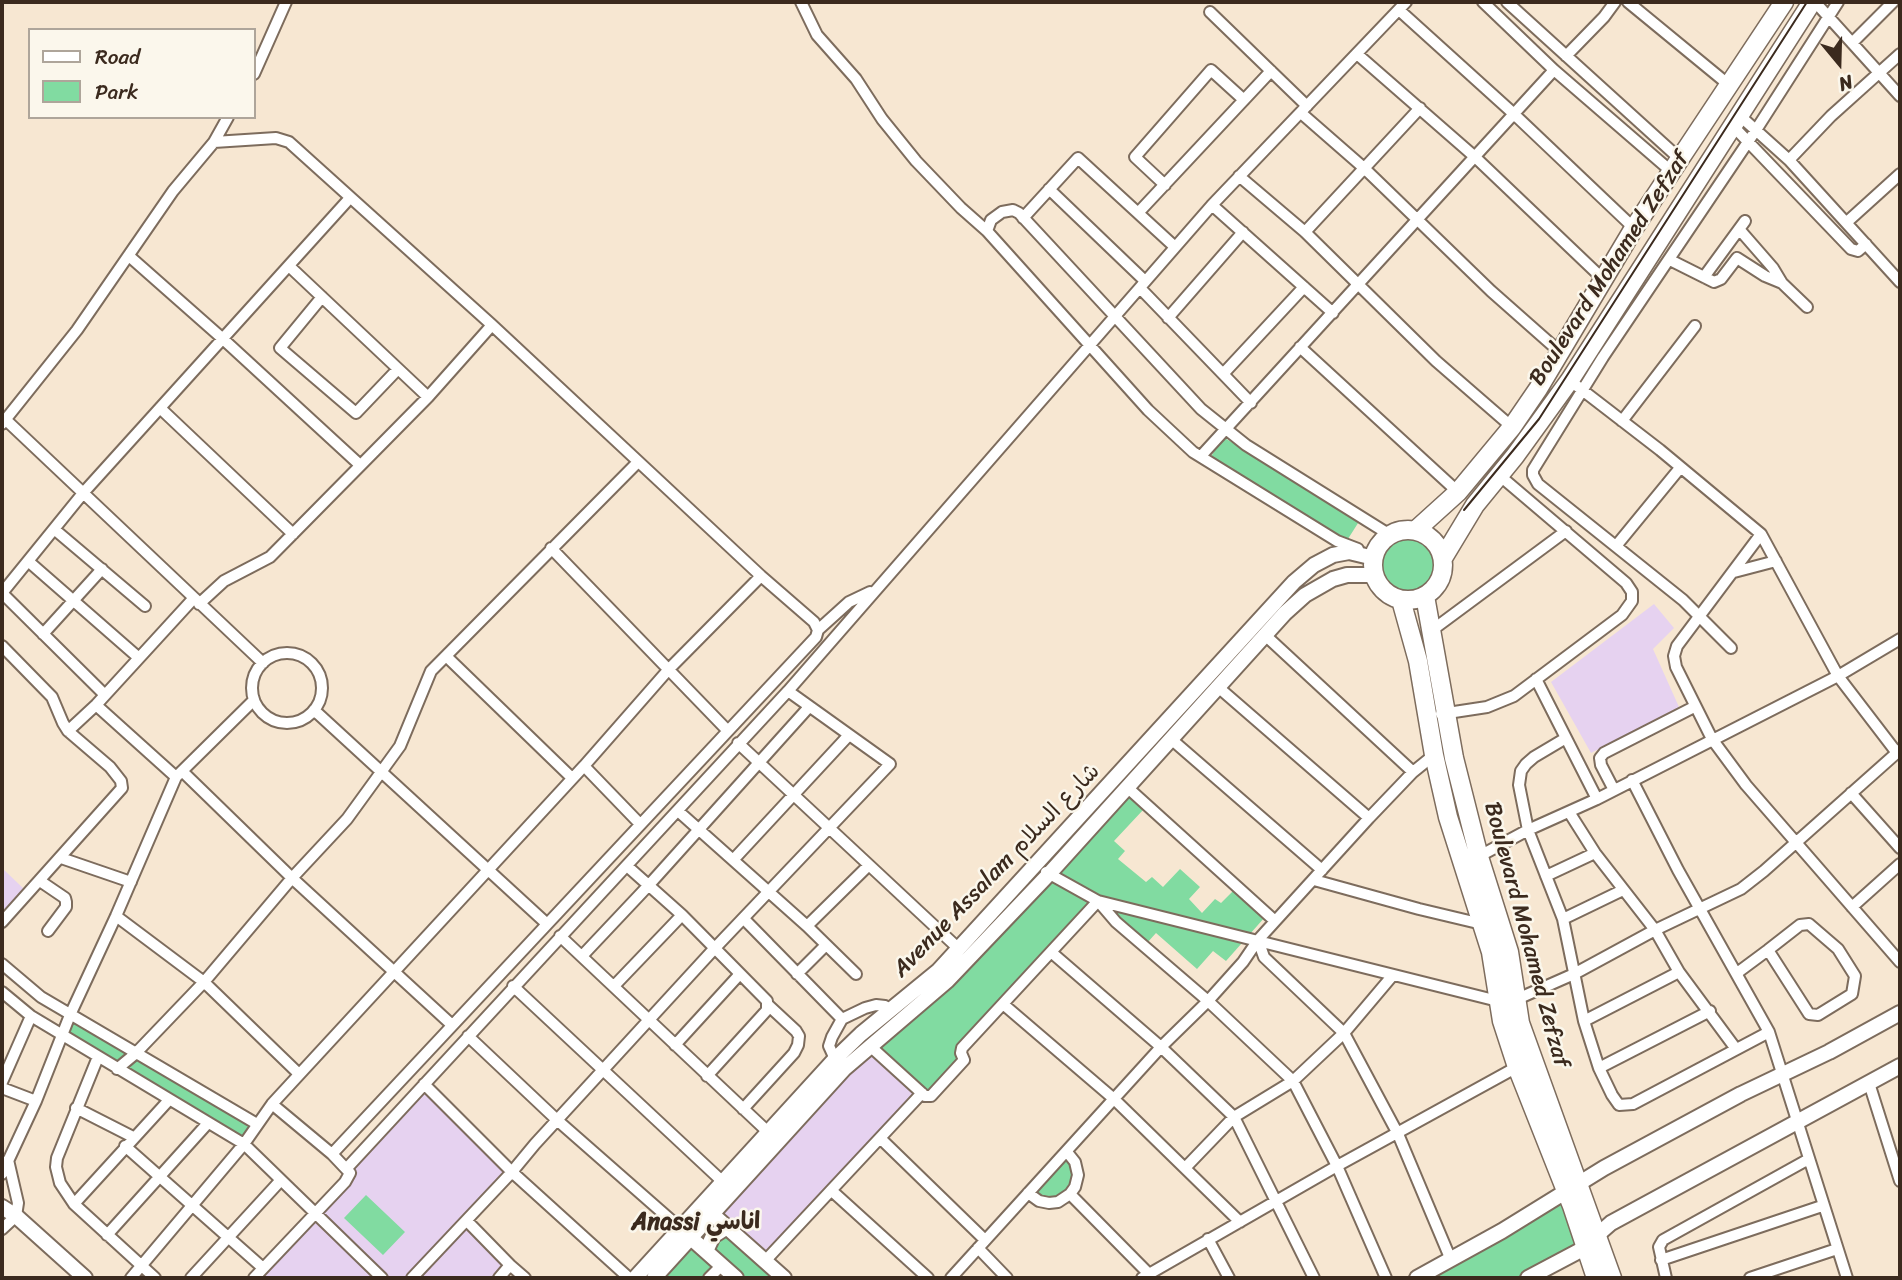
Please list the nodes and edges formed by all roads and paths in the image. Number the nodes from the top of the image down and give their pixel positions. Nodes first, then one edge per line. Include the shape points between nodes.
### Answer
1 (286, 2) edge
2 (801, 2) edge
3 (1483, 2) edge
4 (1507, 2) edge
5 (1615, 2) edge
6 (1628, 2) edge
7 (1783, 2) edge
8 (1814, 2) edge
9 (1838, 2) edge
10 (1893, 2) edge
11 (1403, 6) edge
12 (1210, 12) dead end
13 (1828, 17) junction
14 (1852, 43) junction
15 (1357, 54) junction
16 (1900, 54) edge
17 (1566, 56) junction
18 (256, 70) edge
19 (1554, 70) junction
20 (1271, 71) junction
21 (1879, 73) junction
22 (1729, 85) junction
23 (1900, 96) edge
24 (1244, 100) junction
25 (1420, 107) junction
26 (1304, 109) junction
27 (1514, 114) junction
28 (227, 119) edge
29 (1736, 120) junction
30 (1756, 130) junction
31 (1749, 140) junction
32 (214, 142) junction
33 (1475, 157) junction
34 (1789, 160) junction
35 (1676, 166) junction
36 (1364, 168) junction
37 (1900, 174) edge
38 (1239, 176) junction
39 (1165, 185) junction
40 (1049, 189) junction
41 (349, 199) junction
42 (1212, 205) junction
43 (1138, 213) junction
44 (1023, 218) junction
45 (1418, 219) junction
46 (1847, 222) junction
47 (1634, 228) junction
48 (987, 231) junction
49 (1243, 232) junction
50 (1305, 233) junction
51 (1866, 244) junction
52 (1175, 247) junction
53 (129, 256) junction
54 (1670, 260) junction
55 (289, 266) junction
56 (1704, 277) junction
57 (1602, 279) junction
58 (1782, 282) junction
59 (1900, 282) edge
60 (1142, 285) junction
61 (1358, 285) junction
62 (1304, 287) junction
63 (322, 297) junction
64 (1807, 307) dead end
65 (1333, 313) junction
66 (1115, 317) junction
67 (1168, 318) junction
68 (492, 325) junction
69 (1695, 326) dead end
70 (223, 339) junction
71 (1088, 346) junction
72 (1300, 347) junction
73 (1560, 352) junction
74 (398, 369) junction
75 (1223, 374) junction
76 (1576, 385) junction
77 (428, 397) junction
78 (1251, 403) junction
79 (160, 408) junction
80 (1622, 421) junction
81 (4, 422) edge
82 (1512, 427) junction
83 (1227, 430) junction
84 (1201, 456) junction
85 (638, 462) junction
86 (360, 465) junction
87 (1680, 468) junction
88 (1499, 475) junction
89 (84, 492) junction
90 (1458, 492) junction
91 (54, 528) junction
92 (1416, 530) junction
93 (1566, 531) junction
94 (293, 534) junction
95 (1761, 534) junction
96 (1390, 535) junction
97 (1616, 546) junction
98 (551, 548) junction
99 (1335, 548) junction
100 (1443, 558) junction
101 (28, 561) junction
102 (1776, 561) junction
103 (1374, 562) junction
104 (102, 569) junction
105 (1734, 572) junction
106 (761, 576) junction
107 (875, 590) junction
108 (2, 593) edge
109 (1425, 596) junction
110 (1401, 600) junction
111 (74, 601) junction
112 (197, 601) junction
113 (145, 606) dead end
114 (1699, 615) junction
115 (818, 630) junction
116 (1431, 631) junction
117 (43, 634) junction
118 (1265, 635) junction
119 (1900, 639) edge
120 (2, 646) edge
121 (1731, 648) dead end
122 (446, 656) junction
123 (139, 658) junction
124 (264, 663) junction
125 (669, 669) junction
126 (1838, 676) junction
127 (1536, 679) junction
128 (1218, 687) junction
129 (788, 691) junction
130 (105, 695) junction
131 (254, 700) junction
132 (96, 705) junction
133 (809, 707) junction
134 (1694, 708) junction
135 (314, 710) junction
136 (1436, 715) junction
137 (68, 731) junction
138 (728, 731) junction
139 (849, 735) junction
140 (1566, 738) junction
141 (1171, 739) junction
142 (1712, 739) junction
143 (738, 743) junction
144 (1898, 751) edge
145 (1434, 755) junction
146 (759, 763) junction
147 (584, 766) junction
148 (383, 772) junction
149 (1413, 772) junction
150 (179, 774) junction
151 (572, 778) junction
152 (1632, 780) junction
153 (1128, 788) junction
154 (1614, 790) junction
155 (1851, 793) junction
156 (793, 794) junction
157 (1597, 799) junction
158 (678, 811) junction
159 (1569, 812) junction
160 (1369, 818) junction
161 (640, 824) junction
162 (829, 828) junction
163 (700, 829) junction
164 (1528, 830) junction
165 (1797, 841) junction
166 (1900, 848) edge
167 (1595, 853) junction
168 (1479, 857) junction
169 (61, 859) junction
170 (734, 859) junction
171 (1462, 864) junction
172 (1900, 864) edge
173 (869, 865) junction
174 (627, 866) junction
175 (488, 869) junction
176 (1043, 869) junction
177 (1322, 870) junction
178 (1546, 876) junction
179 (292, 878) junction
180 (1314, 880) junction
181 (40, 881) junction
182 (131, 882) junction
183 (648, 886) junction
184 (1623, 890) junction
185 (769, 891) junction
186 (1098, 901) junction
187 (1852, 906) junction
188 (1700, 908) junction
189 (681, 915) junction
190 (116, 916) junction
191 (744, 919) junction
192 (1563, 919) junction
193 (1275, 921) junction
194 (2, 922) edge
195 (546, 923) junction
196 (1482, 924) junction
197 (807, 926) junction
198 (1655, 930) junction
199 (48, 931) dead end
200 (560, 936) junction
201 (1258, 940) junction
202 (826, 945) junction
203 (714, 949) junction
204 (959, 949) junction
205 (1768, 950) junction
206 (1051, 952) junction
207 (582, 956) junction
208 (1900, 962) edge
209 (2, 964) edge
210 (392, 972) junction
211 (1679, 972) junction
212 (1737, 973) junction
213 (797, 974) junction
214 (856, 974) dead end
215 (1574, 974) junction
216 (739, 975) junction
217 (1393, 975) junction
218 (204, 982) junction
219 (513, 986) junction
220 (614, 986) junction
221 (2, 992) edge
222 (917, 999) junction
223 (1507, 1000) junction
224 (1208, 1001) junction
225 (1003, 1004) junction
226 (768, 1005) junction
227 (892, 1010) junction
228 (1710, 1011) junction
229 (1900, 1013) edge
230 (70, 1015) junction
231 (31, 1016) junction
232 (842, 1019) junction
233 (649, 1021) junction
234 (1584, 1021) junction
235 (452, 1025) junction
236 (1769, 1032) junction
237 (1344, 1033) junction
238 (64, 1034) junction
239 (468, 1036) junction
240 (676, 1045) junction
241 (870, 1046) junction
242 (1161, 1047) junction
243 (1736, 1049) junction
244 (135, 1054) junction
245 (98, 1057) junction
246 (835, 1059) junction
247 (5, 1065) edge
248 (1900, 1066) edge
249 (1517, 1067) junction
250 (1599, 1068) junction
251 (117, 1069) junction
252 (602, 1071) junction
253 (299, 1074) junction
254 (1781, 1074) junction
255 (707, 1076) junction
256 (1293, 1081) junction
257 (2, 1082) edge
258 (1869, 1083) junction
259 (424, 1084) junction
260 (2, 1088) edge
261 (922, 1093) junction
262 (1114, 1099) junction
263 (169, 1100) junction
264 (36, 1101) junction
265 (272, 1104) junction
266 (76, 1108) junction
267 (743, 1109) junction
268 (1234, 1117) junction
269 (557, 1120) junction
270 (208, 1123) junction
271 (1796, 1123) junction
272 (257, 1124) junction
273 (768, 1132) junction
274 (1398, 1134) junction
275 (880, 1138) junction
276 (129, 1142) junction
277 (244, 1144) junction
278 (1067, 1152) junction
279 (332, 1154) junction
280 (8, 1160) junction
281 (1807, 1160) junction
282 (1337, 1167) junction
283 (347, 1168) junction
284 (1185, 1168) junction
285 (512, 1172) junction
286 (2, 1174) edge
287 (159, 1177) junction
288 (281, 1180) junction
289 (1900, 1181) edge
290 (723, 1182) junction
291 (1573, 1188) junction
292 (832, 1191) junction
293 (1028, 1193) junction
294 (1070, 1194) junction
295 (1275, 1202) junction
296 (74, 1204) junction
297 (1822, 1206) junction
298 (2, 1207) edge
299 (193, 1207) junction
300 (314, 1212) junction
301 (712, 1214) junction
302 (16, 1216) junction
303 (467, 1221) junction
304 (1240, 1222) junction
305 (727, 1227) junction
306 (2, 1228) edge
307 (685, 1233) junction
308 (107, 1235) junction
309 (228, 1238) junction
310 (1591, 1239) junction
311 (1208, 1240) junction
312 (982, 1244) junction
313 (1837, 1249) junction
314 (706, 1251) junction
315 (1451, 1260) junction
316 (1661, 1260) junction
317 (765, 1261) junction
318 (510, 1265) junction
319 (722, 1265) junction
320 (141, 1266) junction
321 (263, 1268) junction
322 (1152, 1275) edge
323 (85, 1278) edge
324 (131, 1278) edge
325 (155, 1278) edge
326 (191, 1278) edge
327 (254, 1278) edge
328 (382, 1278) edge
329 (412, 1278) edge
330 (499, 1278) edge
331 (525, 1278) edge
332 (629, 1278) edge
333 (635, 1278) edge
334 (654, 1278) edge
335 (709, 1278) edge
336 (736, 1278) edge
337 (784, 1278) edge
338 (928, 1278) edge
339 (951, 1278) edge
340 (1007, 1278) edge
341 (1229, 1278) edge
342 (1314, 1278) edge
343 (1386, 1278) edge
344 (1417, 1278) edge
345 (1528, 1278) edge
346 (1596, 1278) edge
347 (1612, 1278) edge
348 (1666, 1278) edge
349 (1750, 1278) edge
350 (1847, 1278) edge

1 - 18 street
2 - 48 street via 817,35 856,79 882,120
3 - 19 street
4 - 17 street
5 - 17 street
6 - 22 street
7 - 22 main road, Boulevard Mohamed Zefzaf
8 - 13 street
8 - 29 main road, Boulevard Mohamed Zefzaf
9 - 13 street
10 - 14 street
11 - 15 street
11 - 27 street
12 - 20 street
13 - 14 street
13 - 30 street
14 - 21 street
15 - 25 street
15 - 26 street
16 - 21 street
17 - 35 street
19 - 27 street
19 - 35 street
20 - 24 street
20 - 26 street
21 - 23 street
21 - 34 street
22 - 35 main road, Boulevard Mohamed Zefzaf
24 - 39 street
24 - 39 street via 1212,70 1135,157
25 - 33 street
25 - 36 street
26 - 36 street
26 - 38 street
27 - 33 street
27 - 47 street
28 - 32 street
29 - 30 street
29 - 31 street
29 - 76 main road, Boulevard Mohamed Zefzaf
30 - 31 street
30 - 34 street
31 - 51 street via 1850,249 1858,251
31 - 54 street
32 - 41 street via 275,138 289,142
32 - 53 street via 173,191
33 - 45 street
33 - 57 street
34 - 46 street
35 - 47 main road, Boulevard Mohamed Zefzaf
36 - 45 street
36 - 50 street
37 - 46 street
38 - 42 street
38 - 50 street
39 - 43 street
40 - 43 street via 1078,158
40 - 44 street
40 - 60 street
41 - 55 street
41 - 68 street
42 - 49 street
42 - 52 street
43 - 52 street
44 - 48 street via 1006,210 991,220
44 - 66 street
45 - 61 street
45 - 73 street
46 - 51 street
47 - 57 main road, Boulevard Mohamed Zefzaf
48 - 71 street
49 - 62 street
49 - 67 street
50 - 61 street
51 - 59 street
52 - 60 street
53 - 70 street
53 - 81 street
54 - 56 street
54 - 76 street
55 - 63 street
55 - 70 street
56 - 58 street via 1714,282 1721,279 1737,258
56 - 58 street via 1742,225
57 - 73 main road, Boulevard Mohamed Zefzaf
58 - 64 street
60 - 66 street
60 - 67 street
61 - 65 street
61 - 82 street
62 - 65 street
62 - 75 street
63 - 74 street
63 - 74 street via 280,348 356,414
65 - 72 street
66 - 71 street
66 - 83 street via 1201,409
67 - 75 street
68 - 77 street
68 - 85 street
69 - 80 street
70 - 79 street
70 - 86 street
71 - 84 street via 1156,418
71 - 107 street
72 - 78 street
72 - 90 street
73 - 82 main road, Boulevard Mohamed Zefzaf
74 - 77 street
75 - 78 street
76 - 80 street
76 - 88 main road, Boulevard Mohamed Zefzaf
76 - 97 street via 1533,475 1538,484
77 - 86 street
78 - 83 street
79 - 89 street
79 - 94 street
80 - 87 street
81 - 89 street
82 - 90 main road, Boulevard Mohamed Zefzaf
83 - 84 street
83 - 96 street
84 - 99 street
85 - 98 street
85 - 106 street
86 - 94 street
87 - 95 street
87 - 97 street
88 - 93 street
88 - 100 main road, Boulevard Mohamed Zefzaf
89 - 91 street
89 - 112 street
90 - 92 main road, Boulevard Mohamed Zefzaf
91 - 101 street
91 - 104 street
92 - 96 main road
92 - 100 main road via 1434,541
93 - 116 street
93 - 127 street via 1626,583 1632,601 1622,615
94 - 112 street via 270,557
95 - 102 street
95 - 105 street
96 - 103 main road via 1379,544
97 - 114 street
98 - 122 street
98 - 125 street
99 - 103 street
99 - 176 street, Avenue Assalam شارع السلام via 1294,582
100 - 109 main road via 1440,580
101 - 108 street
101 - 111 street
102 - 105 street
102 - 126 street
103 - 110 main road via 1384,591
103 - 118 street, Avenue Assalam شارع السلام via 1320,585
104 - 111 street
104 - 113 street
105 - 114 street
106 - 115 street
106 - 125 street
107 - 115 street via 849,602
107 - 129 street
108 - 117 street
109 - 110 main road
109 - 116 main road, Boulevard Mohamed Zefzaf
110 - 136 main road, Boulevard Mohamed Zefzaf
111 - 117 street
111 - 123 street
112 - 123 street
112 - 124 street
114 - 121 street
114 - 134 street via 1674,656
115 - 138 street
116 - 136 main road, Boulevard Mohamed Zefzaf
117 - 130 street
118 - 128 street, Avenue Assalam شارع السلام
118 - 149 street
119 - 126 street
120 - 137 street via 52,697
122 - 148 street via 430,671 400,746
122 - 151 street
123 - 130 street
124 - 131 street via 253,680
124 - 135 street via 293,654 311,663 322,691
125 - 138 street
125 - 147 street
126 - 142 street
126 - 144 street
127 - 136 street via 1502,702
127 - 140 street
128 - 141 street, Avenue Assalam شارع السلام
128 - 160 street
129 - 133 street
129 - 143 street
130 - 132 street
131 - 135 street via 275,721 296,722
131 - 150 street
132 - 137 street
132 - 150 street
133 - 139 street
133 - 146 street
134 - 142 street
134 - 154 street via 1604,753 1601,765
135 - 148 street
136 - 145 main road, Boulevard Mohamed Zefzaf
136 - 168 main road, Boulevard Mohamed Zefzaf
137 - 169 street via 110,767 122,788
138 - 161 street
139 - 156 street
139 - 162 street via 890,764
140 - 157 street
140 - 164 street via 1534,757 1521,771 1519,785
141 - 153 street, Avenue Assalam شارع السلام
141 - 177 street
142 - 152 street
142 - 165 street
143 - 146 street
143 - 158 street
144 - 155 street
145 - 149 street
145 - 171 main road, Boulevard Mohamed Zefzaf
146 - 156 street
146 - 163 street
147 - 151 street
147 - 161 street
148 - 175 street
148 - 179 street
149 - 160 street
150 - 179 street
150 - 182 street
151 - 175 street
152 - 154 street
152 - 188 street
153 - 176 street, Avenue Assalam شارع السلام
153 - 193 street
154 - 157 street
155 - 165 street
155 - 166 street
156 - 162 street
156 - 170 street
157 - 159 street
158 - 163 street
158 - 174 street
159 - 164 street
159 - 167 street
160 - 177 street
161 - 195 street
162 - 173 street
162 - 185 street
163 - 170 street
163 - 183 street
164 - 168 street
164 - 178 street
165 - 187 street
165 - 188 street via 1741,888
167 - 178 street
167 - 184 street
168 - 171 street
168 - 223 main road, Boulevard Mohamed Zefzaf via 1509,952
169 - 181 street
169 - 182 street
170 - 185 street
171 - 196 main road, Boulevard Mohamed Zefzaf
172 - 187 street
173 - 197 street
173 - 204 street
174 - 183 street
174 - 200 street
175 - 195 street
175 - 210 street
176 - 186 street
176 - 204 street, Avenue Assalam شارع السلام
176 - 222 street, Avenue Assalam شارع السلام via 947,981
177 - 180 street
178 - 192 street
179 - 210 street
179 - 218 street
180 - 193 street
180 - 196 street
181 - 194 street
181 - 199 street via 66,902
182 - 190 street
183 - 189 street
183 - 207 street
184 - 192 street
184 - 198 street
185 - 191 street
185 - 197 street
186 - 201 street
186 - 206 street
186 - 224 street
187 - 208 street
188 - 198 street
188 - 212 street
189 - 203 street
189 - 220 street
190 - 218 street
190 - 230 street
191 - 203 street
191 - 213 street
192 - 215 street
193 - 201 street
195 - 235 street
196 - 223 main road, Boulevard Mohamed Zefzaf
197 - 202 street
198 - 211 street
198 - 215 street
200 - 207 street
200 - 219 street
201 - 217 street
201 - 224 street
201 - 237 street via 1264,957
202 - 213 street
202 - 214 street
203 - 216 street
203 - 233 street
204 - 222 street, Avenue Assalam شارع السلام
205 - 205 street via 1800,925 1809,924 1838,949 1854,976 1852,994 1818,1015 1809,1014
205 - 212 street
206 - 225 street
206 - 242 street
207 - 220 street
209 - 230 street
210 - 235 street
210 - 253 street
211 - 228 street
211 - 234 street
212 - 236 street
213 - 232 street
215 - 223 street
215 - 234 street
216 - 226 street
216 - 240 street
217 - 223 street
217 - 237 street
218 - 244 street
218 - 253 street
219 - 239 street
219 - 252 street
220 - 233 street
221 - 231 street
222 - 227 street, Avenue Assalam شارع السلام
222 - 241 street, Avenue Assalam شارع السلام
223 - 249 main road, Boulevard Mohamed Zefzaf
223 - 291 main road, Boulevard Mohamed Zefzaf via 1520,1023
224 - 242 street
224 - 256 street
225 - 261 street via 962,1048 964,1060 931,1096
225 - 262 street
226 - 255 street
226 - 267 street via 796,1031 798,1045
227 - 232 street via 876,1005
227 - 246 street, Avenue Assalam شارع السلام
228 - 243 street
228 - 250 street
229 - 254 street
230 - 238 street
230 - 244 street
231 - 238 street
231 - 247 street
232 - 246 street via 831,1037
233 - 240 street
233 - 252 street
234 - 250 street
235 - 279 street
236 - 243 street
236 - 254 street
237 - 256 street
237 - 274 street
238 - 245 street
238 - 264 street
239 - 259 street
239 - 269 street
240 - 255 street
241 - 261 street
241 - 301 street, Avenue Assalam شارع السلام
242 - 262 street
242 - 268 street
243 - 250 street via 1625,1106 1612,1095
244 - 251 street
244 - 272 street
245 - 251 street
245 - 266 street
246 - 273 street, Avenue Assalam شارع السلام
247 - 257 street
248 - 258 street
249 - 274 street
249 - 291 main road, Boulevard Mohamed Zefzaf
251 - 263 street
252 - 269 street
252 - 290 street
253 - 265 street
254 - 271 street
254 - 291 street
255 - 267 street
256 - 268 street
256 - 282 street
258 - 271 street
258 - 289 street
259 - 283 street
259 - 285 street
260 - 264 street
261 - 275 street
262 - 278 street
262 - 284 street
263 - 270 street
263 - 276 street
264 - 280 street
265 - 272 street
265 - 279 street
266 - 276 street
266 - 296 street via 56,1167
267 - 273 street
268 - 284 street
268 - 295 street
269 - 285 street
269 - 307 street
270 - 277 street
270 - 287 street
271 - 281 street
271 - 310 street via 1611,1223
272 - 277 street
273 - 290 street, Avenue Assalam شارع السلام
274 - 282 street
274 - 315 street
275 - 292 street
275 - 312 street
276 - 287 street
276 - 296 street
277 - 288 street
277 - 299 street
278 - 293 street
278 - 294 street via 1078,1175
279 - 283 street
280 - 286 street
280 - 302 street via 16,1187
281 - 297 street
281 - 316 street via 1667,1237 1660,1243
282 - 295 street
282 - 343 street
283 - 300 street via 349,1177
284 - 304 street
285 - 303 street
285 - 332 street
287 - 299 street
287 - 308 street
288 - 300 street
288 - 309 street
290 - 307 street, Avenue Assalam شارع السلام
291 - 310 main road, Boulevard Mohamed Zefzaf
291 - 315 street
292 - 317 street
292 - 338 street
293 - 294 street via 1049,1203
293 - 312 street
294 - 322 street
295 - 304 street
295 - 342 street
296 - 308 street
297 - 313 street
297 - 316 street
298 - 302 street
299 - 309 street
299 - 320 street
300 - 321 street
300 - 328 street
301 - 305 street
301 - 307 street, Avenue Assalam شارع السلام
302 - 306 street
302 - 323 street
303 - 318 street
303 - 329 street
304 - 311 street
305 - 314 street via 713,1236
305 - 317 street
307 - 314 street
307 - 333 street, Avenue Assalam شارع السلام
307 - 334 street, Avenue Assalam شارع السلام
308 - 320 street
309 - 321 street
309 - 326 street
310 - 345 street via 1572,1255
310 - 346 main road, Boulevard Mohamed Zefzaf
310 - 347 main road, Boulevard Mohamed Zefzaf
311 - 322 street
311 - 341 street
312 - 339 street
312 - 340 street
313 - 349 street
313 - 350 street
314 - 319 street
315 - 344 street
316 - 348 street
317 - 337 street
318 - 330 street
318 - 331 street
319 - 335 street
319 - 336 street
320 - 324 street
320 - 325 street
321 - 327 street

